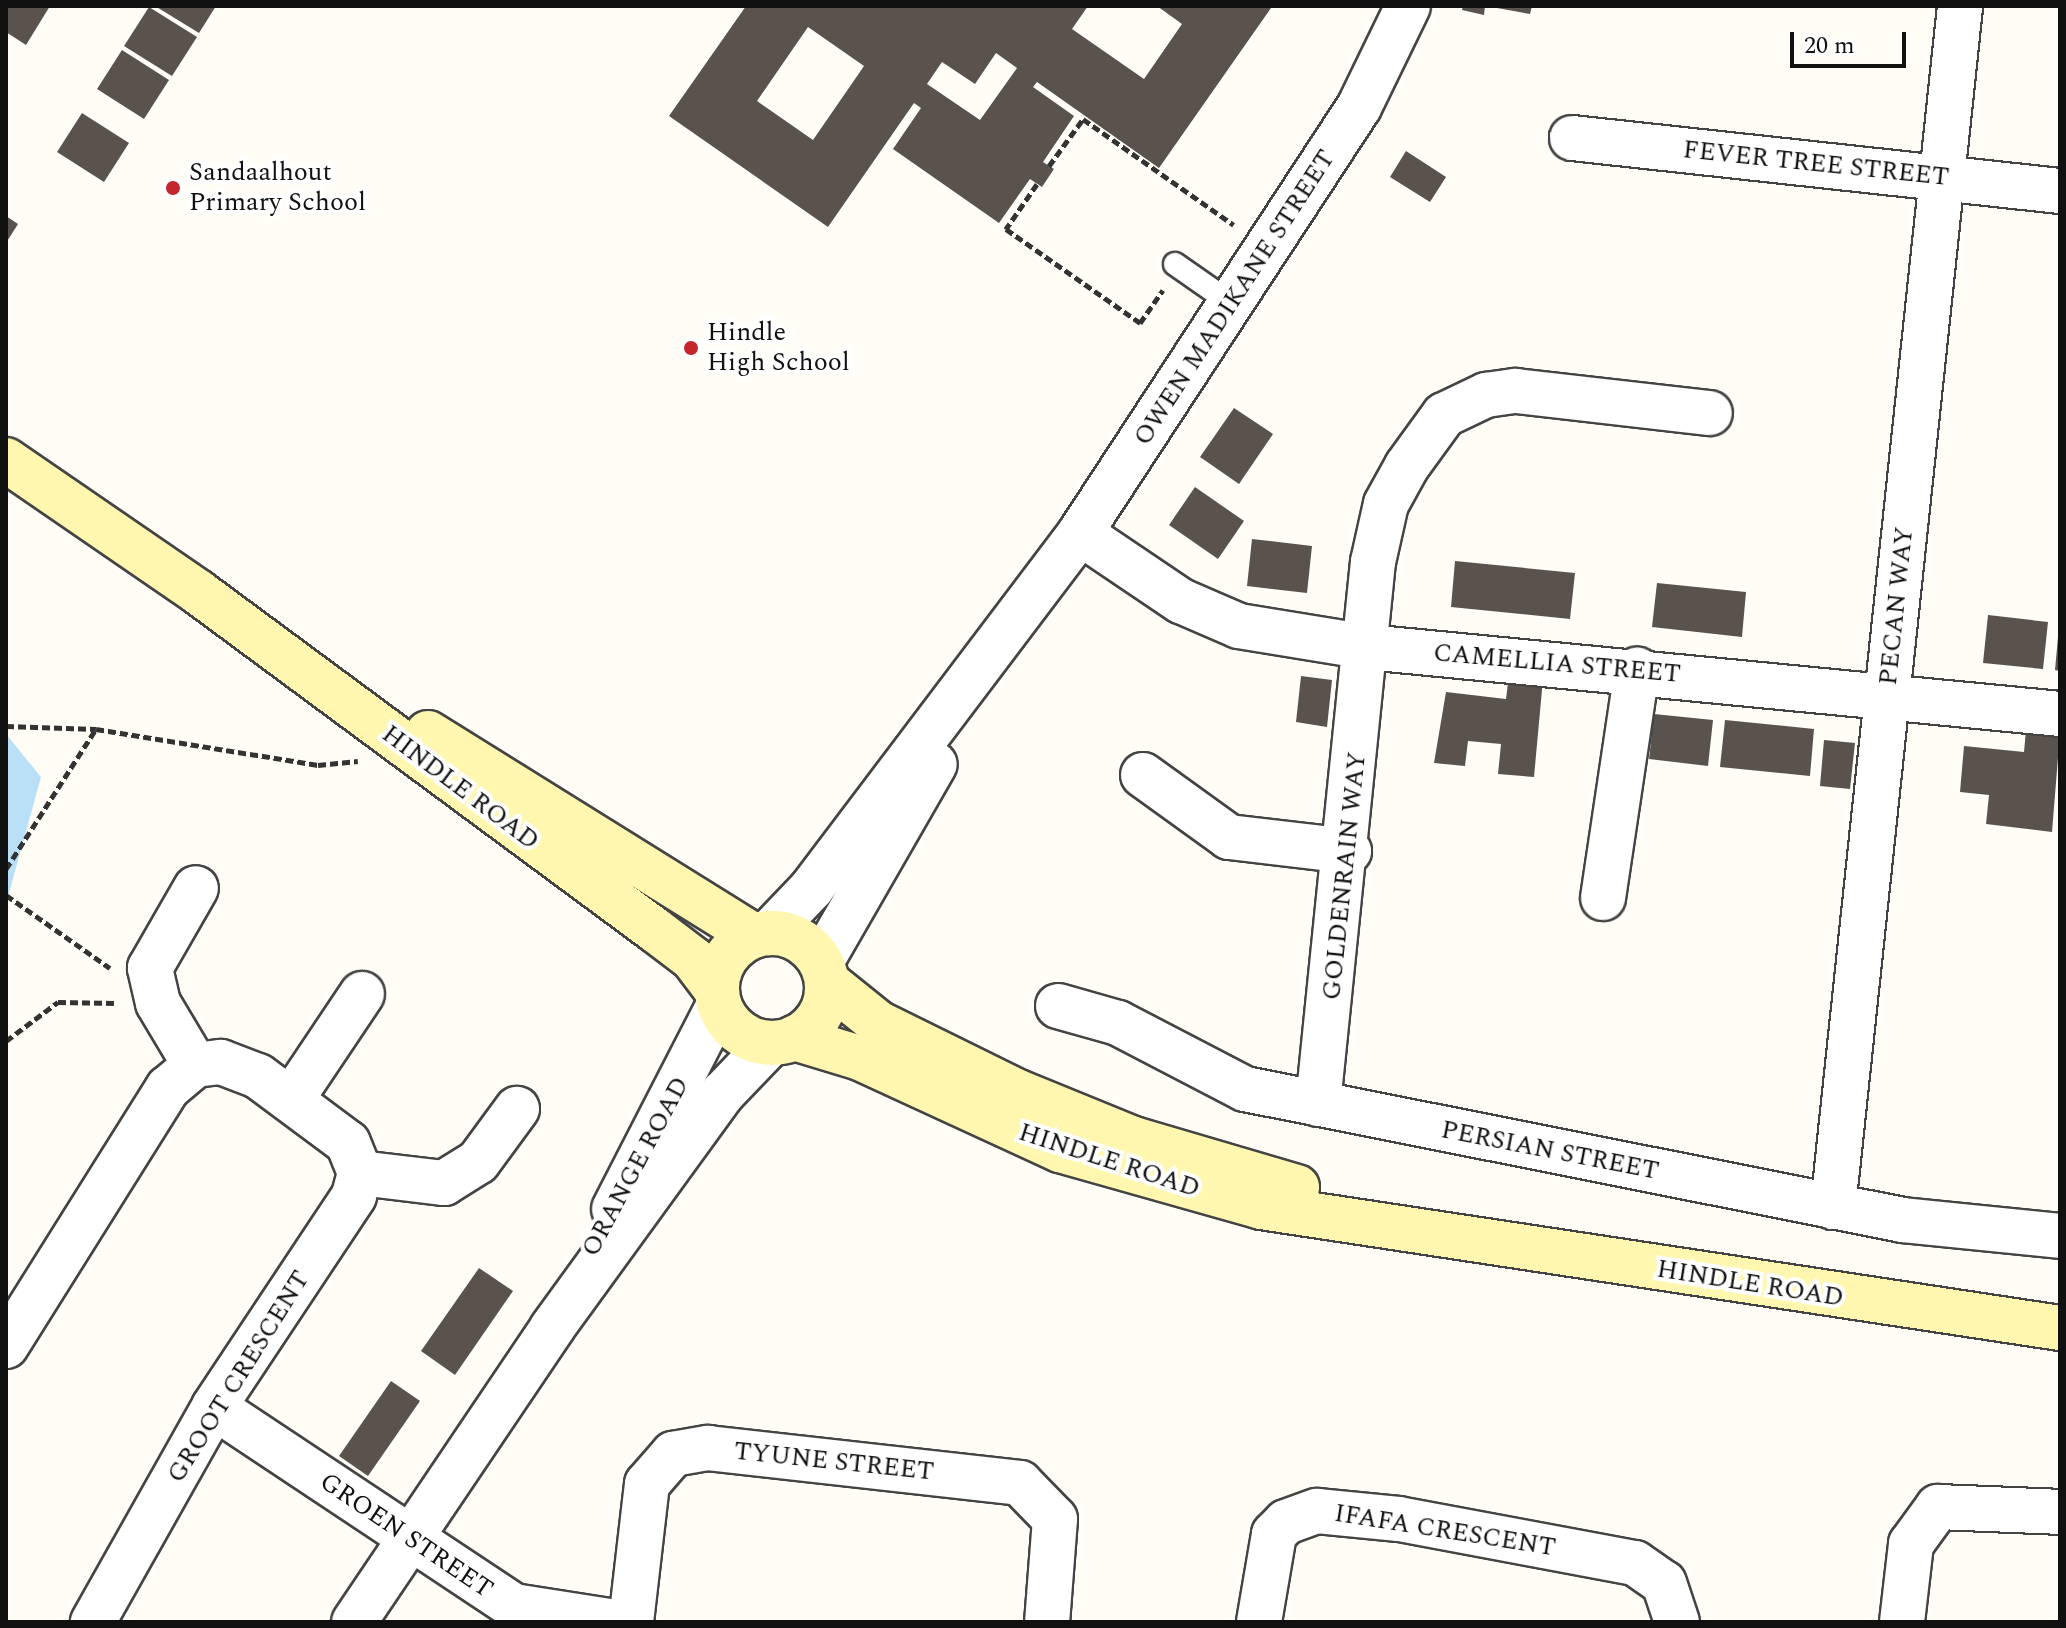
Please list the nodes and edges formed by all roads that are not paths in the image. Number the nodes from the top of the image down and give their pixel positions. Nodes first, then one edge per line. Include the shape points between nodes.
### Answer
1 (1408, 6) edge
2 (1960, 6) edge
3 (1572, 138) dead end
4 (1943, 178) junction
5 (2060, 191) edge
6 (1171, 274) road end
7 (1231, 303) junction
8 (1710, 413) dead end
9 (6, 460) edge
10 (1080, 533) junction
11 (1046, 581) junction
12 (198, 592) junction
13 (1367, 647) junction
14 (1637, 670) junction
15 (1887, 697) junction
16 (2060, 714) edge
17 (1143, 775) dead end
18 (1349, 851) junction
19 (196, 888) dead end
20 (1603, 898) dead end
21 (761, 934) junction
22 (824, 972) junction
23 (362, 994) dead end
24 (718, 997) junction
25 (1058, 1006) dead end
26 (783, 1041) junction
27 (195, 1065) junction
28 (293, 1097) junction
29 (1318, 1104) junction
30 (517, 1109) dead end
31 (360, 1173) junction
32 (1833, 1207) junction
33 (1441, 1230) junction
34 (2060, 1236) edge
35 (552, 1328) junction
36 (2060, 1328) edge
37 (6, 1346) edge
38 (214, 1407) junction
39 (2060, 1512) edge
40 (407, 1537) junction
41 (93, 1622) edge
42 (354, 1622) edge
43 (615, 1622) edge
44 (631, 1622) edge
45 (1047, 1622) edge
46 (1259, 1622) edge
47 (1677, 1622) edge
48 (1902, 1622) edge

1 - 7 street, OWEN MADIKANE STREET via 1359,107
2 - 4 street, PECAN WAY
3 - 4 street, FEVER TREE STREET
4 - 5 street, FEVER TREE STREET
4 - 15 street, PECAN WAY
6 - 7 lane
7 - 10 street, OWEN MADIKANE STREET
8 - 13 street, GOLDENRAIN WAY via 1516,391 1462,401 1426,435 1386,504
9 - 12 main road, HINDLE ROAD
10 - 11 street, OWEN MADIKANE STREET
10 - 13 street, CAMELLIA STREET via 1209,616
11 - 21 street, OWEN MADIKANE STREET
11 - 22 street, OWEN MADIKANE STREET
12 - 21 main road, HINDLE ROAD
12 - 24 main road, HINDLE ROAD via 693,959
13 - 14 street, CAMELLIA STREET
13 - 18 street, GOLDENRAIN WAY
14 - 15 street, CAMELLIA STREET
14 - 20 street
15 - 16 street, CAMELLIA STREET
15 - 32 street, PECAN WAY
17 - 18 street via 1229,837
18 - 29 street, GOLDENRAIN WAY
19 - 27 street via 150,968 158,1003
21 - 22 main road via 798,939
21 - 24 main road via 723,961
22 - 26 main road via 816,1021
22 - 33 main road, HINDLE ROAD via 878,1023 1018,1092 1134,1139
23 - 28 street
24 - 26 main road via 745,1036
24 - 35 street, ORANGE ROAD
25 - 29 street, PERSIAN STREET via 1118,1023 1207,1075
26 - 33 main road, HINDLE ROAD via 833,1047 984,1119 1137,1176 1261,1207
26 - 35 street, ORANGE ROAD via 723,1093
27 - 28 street via 237,1067
27 - 37 street via 142,1126
28 - 31 street via 348,1143
29 - 32 street, PERSIAN STREET
30 - 31 street via 478,1162 444,1183
31 - 38 street, GROOT CRESCENT via 341,1220
32 - 34 street, PERSIAN STREET
33 - 36 main road, HINDLE ROAD via 1828,1297
35 - 40 street, ORANGE ROAD
38 - 40 street, GROEN STREET
38 - 41 street, GROOT CRESCENT
39 - 48 street via 1938,1507 1911,1544
40 - 42 street, ORANGE ROAD
40 - 43 street, GROEN STREET via 513,1606
44 - 45 street, TYUNE STREET via 647,1484 673,1454 708,1448 1020,1483 1055,1519
46 - 47 street, IFAFA CRESCENT via 1274,1534 1302,1514 1328,1511 1635,1563 1664,1583

